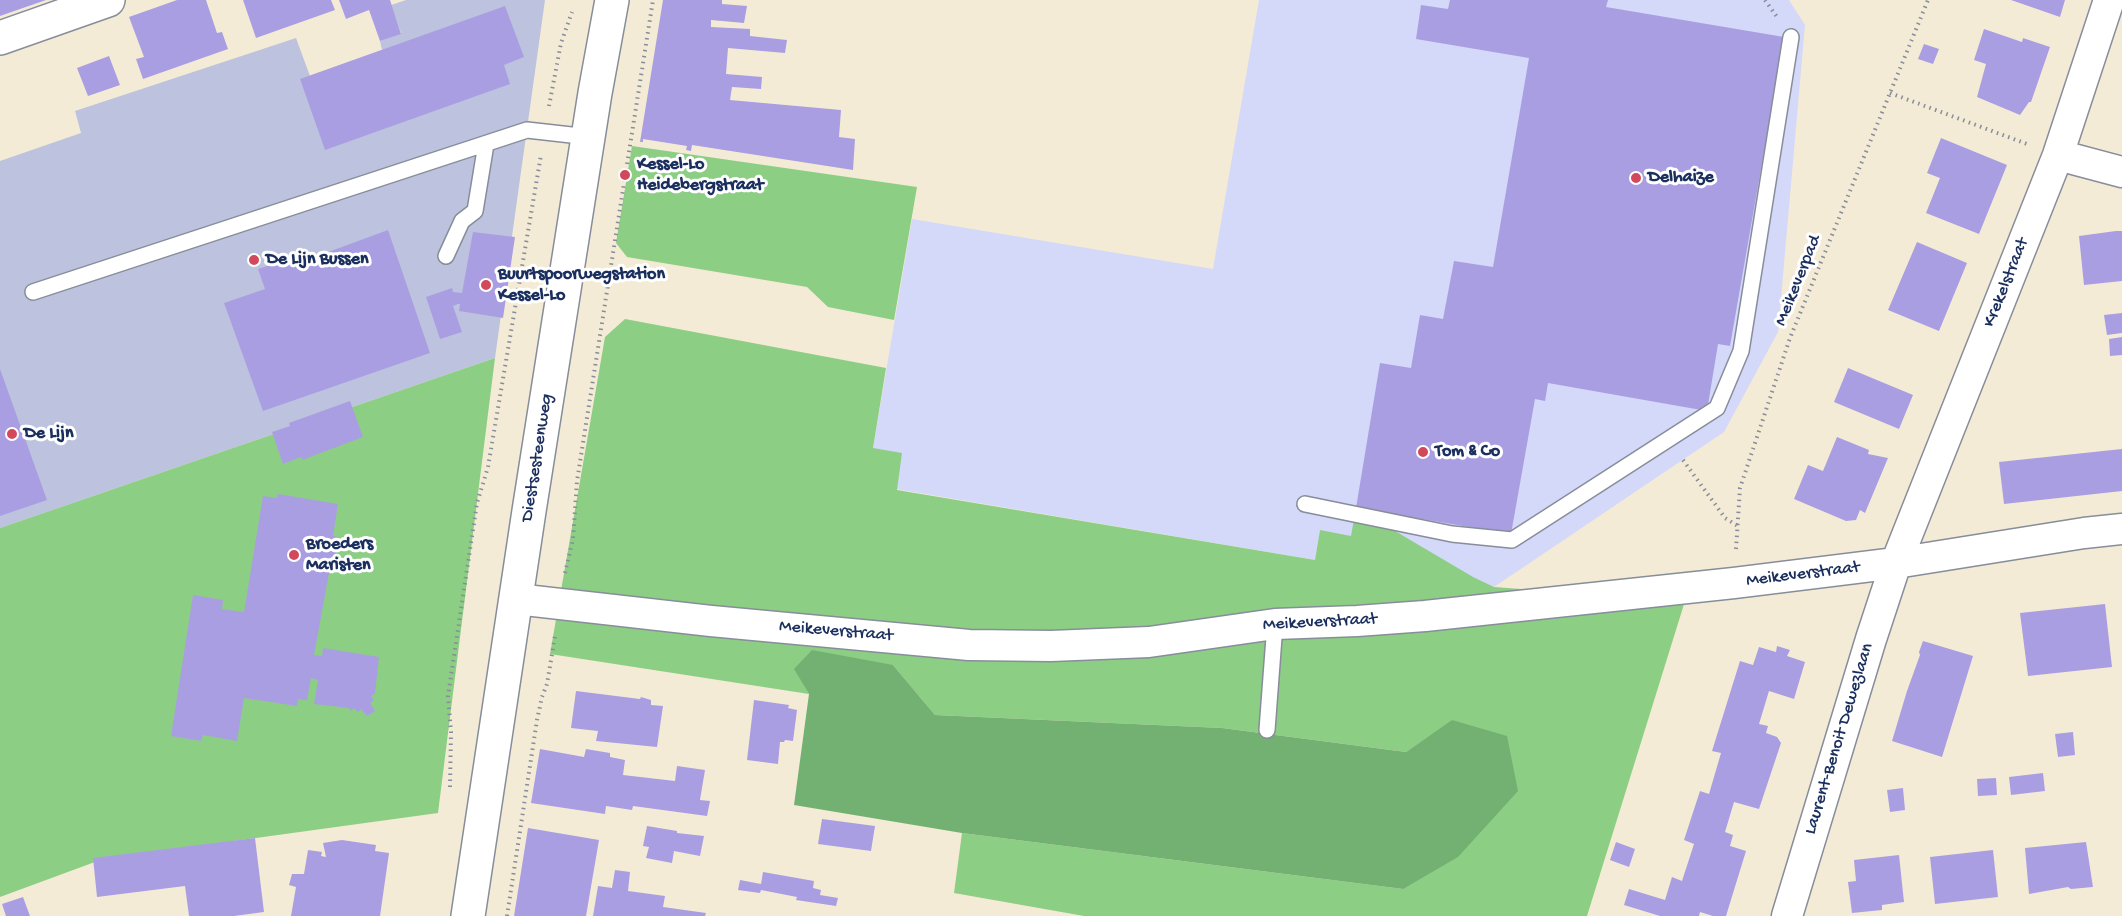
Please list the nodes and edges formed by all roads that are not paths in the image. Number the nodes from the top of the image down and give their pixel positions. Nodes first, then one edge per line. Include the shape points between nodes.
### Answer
1 (108, 0) edge
2 (612, 0) edge
3 (2109, 0) edge
4 (1791, 37) dead end
5 (0, 39) edge
6 (589, 137) junction
7 (486, 144) junction
8 (2058, 155) junction
9 (2122, 172) edge
10 (446, 256) dead end
11 (33, 292) dead end
12 (1305, 504) dead end
13 (2122, 529) edge
14 (1896, 563) junction
15 (516, 599) junction
16 (1275, 624) junction
17 (1267, 730) dead end
18 (468, 916) edge
19 (1787, 916) edge

1 - 5 main road
2 - 6 main road, Diestsesteenweg
3 - 8 street, Krekelstraat
4 - 12 lane via 1741,351 1718,408 1512,540 1452,534
6 - 7 lane via 527,130
6 - 15 main road, Diestsesteenweg
7 - 10 lane via 475,211 462,221
7 - 11 lane
8 - 9 street
8 - 14 street, Krekelstraat
13 - 14 street, Meikeverstraat
14 - 16 street, Meikeverstraat via 1425,616
14 - 19 street, Laurent-Benoit Dewezlaan
15 - 16 street, Meikeverstraat via 969,645 1149,642
15 - 18 main road, Diestsesteenweg
16 - 17 lane

